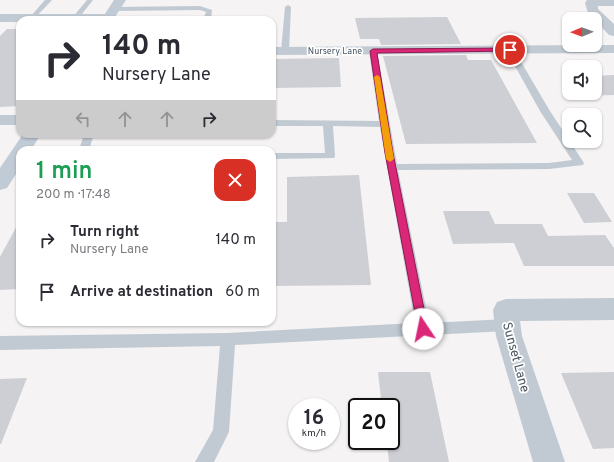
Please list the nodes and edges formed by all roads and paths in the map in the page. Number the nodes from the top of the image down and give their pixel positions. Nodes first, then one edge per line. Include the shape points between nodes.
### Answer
1 (49, 0) edge
2 (90, 0) edge
3 (589, 1) edge
4 (614, 2) edge
5 (288, 7) dead end
6 (112, 12) edge
7 (614, 14) edge
8 (34, 16) edge
9 (78, 16) edge
10 (88, 16) edge
11 (208, 16) edge
12 (0, 18) edge
13 (16, 18) edge
14 (614, 32) edge
15 (510, 50) junction
16 (614, 50) edge
17 (279, 51) edge
18 (373, 51) junction
19 (0, 120) edge
20 (16, 120) edge
21 (276, 123) edge
22 (328, 124) junction
23 (384, 124) junction
24 (276, 156) edge
25 (16, 159) edge
26 (391, 167) junction
27 (0, 184) edge
28 (614, 309) edge
29 (507, 325) junction
30 (423, 329) junction
31 (228, 340) junction
32 (0, 344) edge
33 (204, 462) edge
34 (549, 462) edge

1 - 8 lane
2 - 9 lane
3 - 4 street
3 - 7 street
3 - 14 street via 592,10
5 - 17 lane
6 - 10 street
6 - 11 lane via 200,8 210,11
12 - 13 street
15 - 16 street, Nursery Lane
15 - 18 street, Nursery Lane
15 - 26 lane via 579,163 549,166
17 - 18 street, Nursery Lane
18 - 23 lane
19 - 20 street
21 - 22 lane
22 - 23 lane
22 - 24 lane via 330,156
23 - 26 lane
25 - 27 main road
26 - 30 lane
28 - 29 street, Sunset Lane via 506,310
29 - 30 lane
29 - 34 street, Sunset Lane
30 - 31 lane
31 - 32 lane
31 - 33 lane via 221,432

